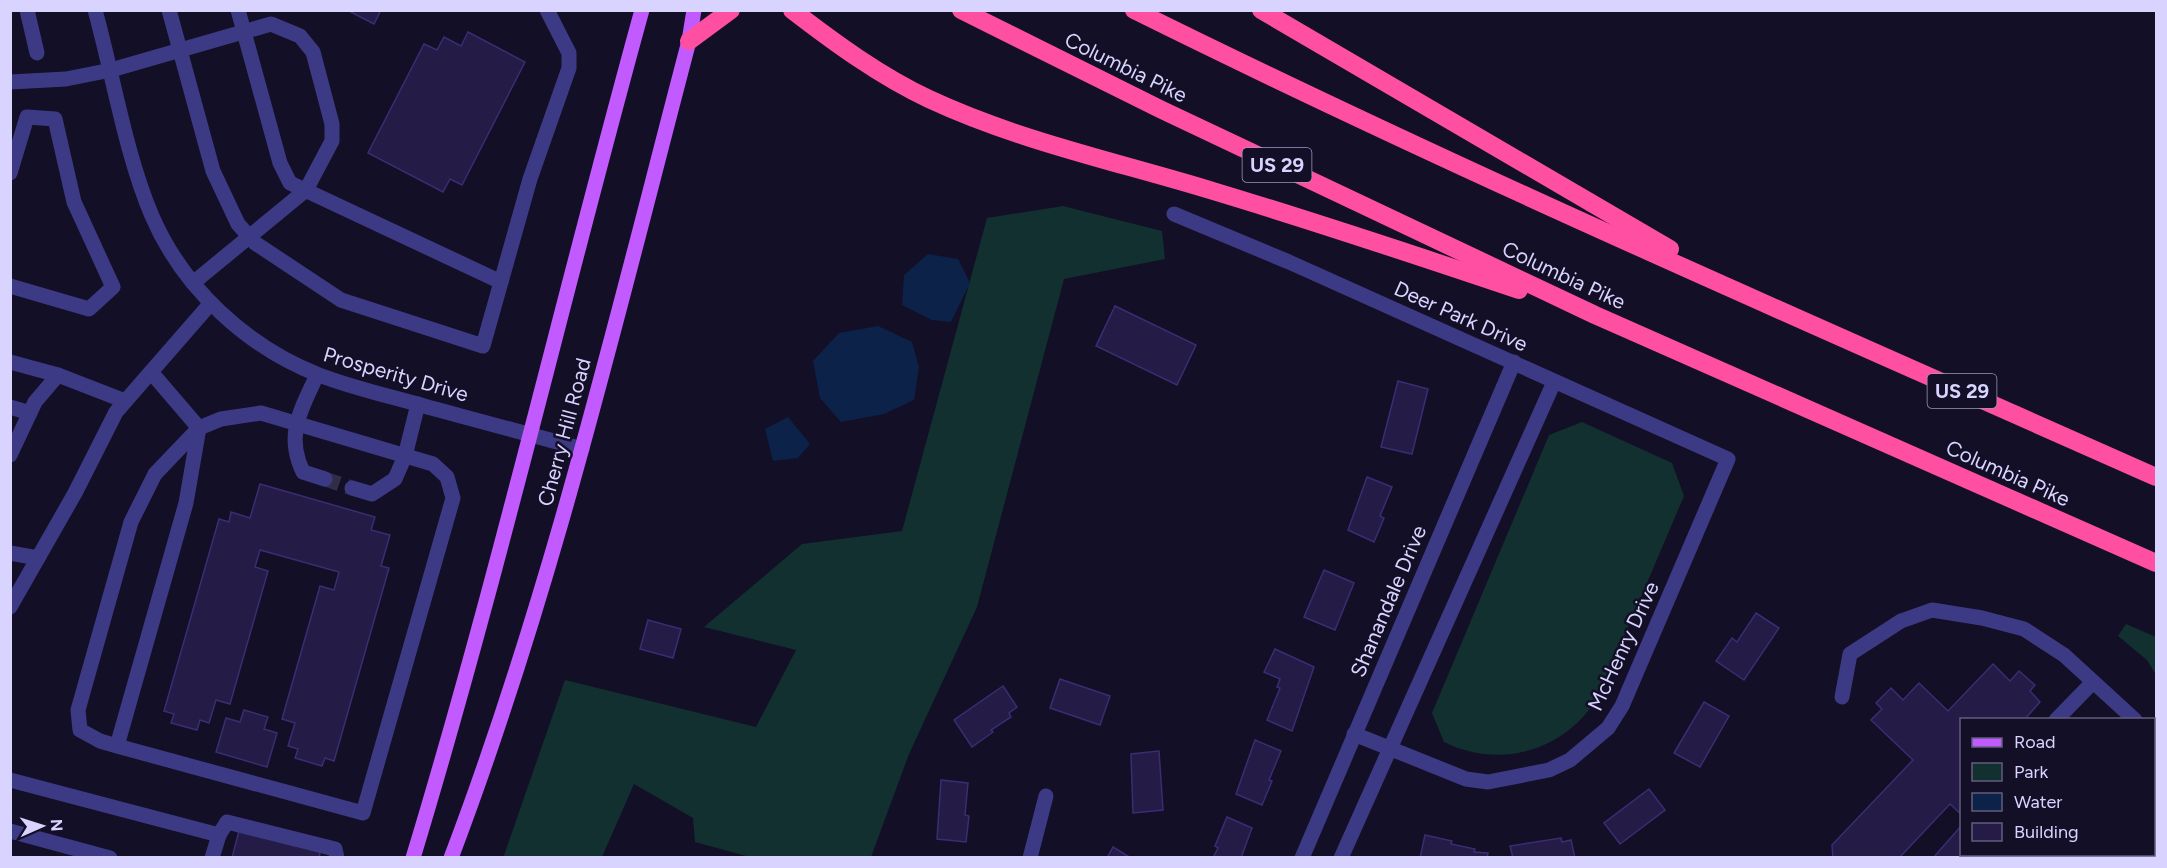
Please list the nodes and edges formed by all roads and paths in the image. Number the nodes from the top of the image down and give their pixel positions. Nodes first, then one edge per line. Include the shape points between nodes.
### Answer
1 (27, 10) edge
2 (95, 10) edge
3 (169, 10) edge
4 (238, 10) edge
5 (547, 10) edge
6 (642, 10) edge
7 (694, 10) edge
8 (731, 10) edge
9 (792, 10) edge
10 (961, 10) edge
11 (1134, 10) edge
12 (1261, 10) edge
13 (243, 30) junction
14 (689, 41) junction
15 (179, 49) junction
16 (37, 53) dead end
17 (111, 70) junction
18 (10, 82) edge
19 (10, 173) edge
20 (306, 190) junction
21 (1174, 214) dead end
22 (249, 236) junction
23 (501, 282) junction
24 (193, 283) junction
25 (10, 286) edge
26 (211, 303) junction
27 (1768, 305) junction
28 (1595, 315) junction
29 (10, 362) edge
30 (1514, 362) junction
31 (152, 372) junction
32 (58, 375) junction
33 (317, 375) junction
34 (1554, 382) junction
35 (125, 401) junction
36 (418, 404) junction
37 (10, 407) edge
38 (30, 413) junction
39 (296, 421) junction
40 (198, 428) junction
41 (529, 434) junction
42 (582, 449) junction
43 (10, 455) edge
44 (405, 456) junction
45 (1728, 459) joint
46 (2157, 477) edge
47 (325, 479) tunnel mouth
48 (352, 488) tunnel mouth
49 (10, 553) edge
50 (38, 558) junction
51 (2157, 563) edge
52 (10, 607) edge
53 (2093, 682) junction
54 (1842, 697) dead end
55 (2058, 718) edge
56 (2132, 718) edge
57 (1354, 734) junction
58 (117, 746) junction
59 (1390, 749) junction
60 (10, 780) edge
61 (1046, 796) dead end
62 (10, 831) edge
63 (219, 835) junction
64 (110, 858) edge
65 (213, 858) edge
66 (337, 858) edge
67 (413, 858) edge
68 (451, 858) edge
69 (1030, 858) edge
70 (1302, 858) edge
71 (1341, 858) edge

1 - 16 street
2 - 17 street, Prosperity Drive
3 - 15 street
4 - 13 street
5 - 23 street via 569,53 569,68 530,179
6 - 41 main road, Cherry Hill Road
7 - 14 main road, Cherry Hill Road
8 - 14 highway
9 - 28 highway via 879,71 927,99 978,120 1268,207
10 - 28 highway, Columbia Pike / US 29
11 - 27 highway, US 29
12 - 27 highway
13 - 15 street
13 - 20 street via 280,163 290,183
13 - 20 street via 271,24 300,36 313,52 332,124 332,141
14 - 42 main road, Cherry Hill Road
15 - 17 street
15 - 22 street via 213,171 238,224
17 - 18 street via 66,79
17 - 24 street, Prosperity Drive via 152,216 165,243
19 - 25 street via 27,117 55,119 74,202 113,287 89,309
20 - 22 street
20 - 23 street
21 - 30 street, Deer Park Drive
22 - 23 street via 340,300 483,346
22 - 24 street
24 - 26 street, Prosperity Drive
26 - 31 street
26 - 33 street, Prosperity Drive via 256,342
27 - 46 highway, US 29
28 - 51 highway, Columbia Pike / US 29
29 - 32 street
30 - 34 street, Deer Park Drive
30 - 57 street, Shanandale Drive
31 - 35 street
31 - 40 street
32 - 35 street
32 - 38 street
33 - 36 street, Prosperity Drive
33 - 39 street
34 - 45 street, Deer Park Drive
34 - 59 street
35 - 50 street via 116,411
36 - 41 street, Prosperity Drive
36 - 44 street
37 - 38 street
38 - 43 street
39 - 40 street via 261,413 221,419
39 - 44 street
39 - 47 street via 295,454 303,472
40 - 58 street via 186,503
40 - 58 street via 155,474 131,522 78,710 80,730
41 - 42 street, Prosperity Drive
41 - 67 main road, Cherry Hill Road
42 - 68 main road, Cherry Hill Road via 534,611
44 - 48 street via 395,479 372,494
44 - 58 street via 434,464 447,477 453,498 363,813
45 - 59 street, McHenry Drive via 1622,706 1608,728 1570,760 1549,771 1488,782 1466,779
49 - 50 street
50 - 52 street
53 - 54 street via 2064,655 2024,629 1932,610 1901,621 1850,654
53 - 55 street
53 - 56 street
57 - 59 street, McHenry Drive
57 - 70 street, Shanandale Drive
59 - 71 street
60 - 63 street
61 - 69 street
62 - 64 street
63 - 65 street
63 - 66 street via 227,822 335,849

